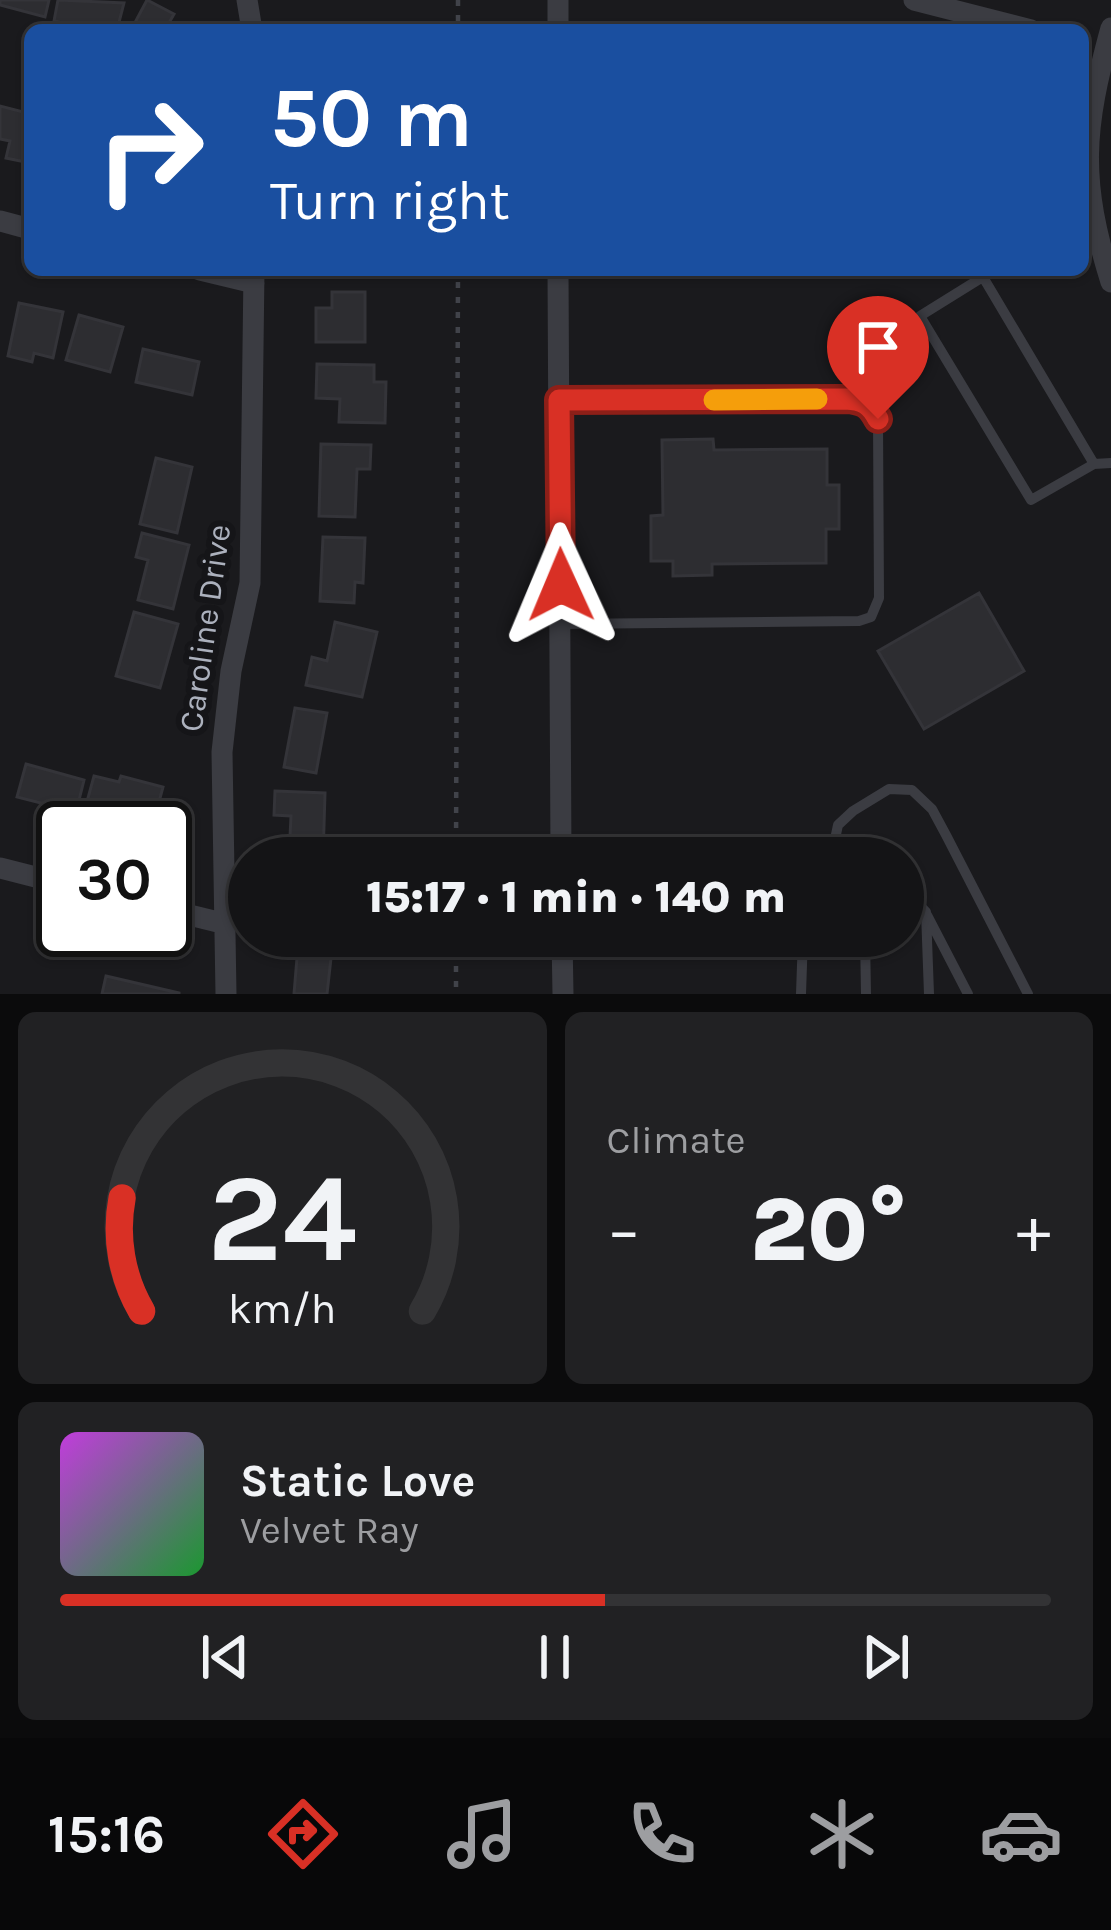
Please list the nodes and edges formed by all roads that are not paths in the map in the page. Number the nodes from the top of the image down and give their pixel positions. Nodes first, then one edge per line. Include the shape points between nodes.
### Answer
1 (914, 0) edge
2 (1008, 24) edge
3 (1103, 43) edge
4 (1089, 121) edge
5 (1089, 215) edge
6 (558, 276) edge
7 (984, 276) edge
8 (991, 276) edge
9 (254, 277) edge
10 (1111, 282) edge
11 (559, 400) junction
12 (1111, 463) edge
13 (1094, 464) junction
14 (561, 624) junction
15 (561, 837) edge
16 (835, 837) edge
17 (0, 868) edge
18 (36, 877) edge
19 (926, 912) joint
20 (192, 916) edge
21 (226, 924) junction
22 (562, 957) edge
23 (802, 957) edge
24 (866, 957) edge
25 (226, 994) edge
26 (563, 994) edge
27 (801, 994) edge
28 (866, 994) edge
29 (929, 994) edge
30 (968, 994) edge
31 (1028, 994) edge

1 - 2 street
3 - 4 street
5 - 10 street
6 - 11 street
7 - 13 lane via 920,316 1031,500
8 - 13 lane
9 - 21 street, Caroline Drive via 250,583 222,752
11 - 14 street
11 - 14 lane via 861,400 878,419 879,598 872,617
12 - 13 lane
14 - 15 street
16 - 31 lane via 838,825 889,789 912,790 932,809
17 - 18 street
19 - 29 lane
19 - 30 lane
20 - 21 street
21 - 25 street, Caroline Drive
22 - 26 street
23 - 27 lane
24 - 28 lane

